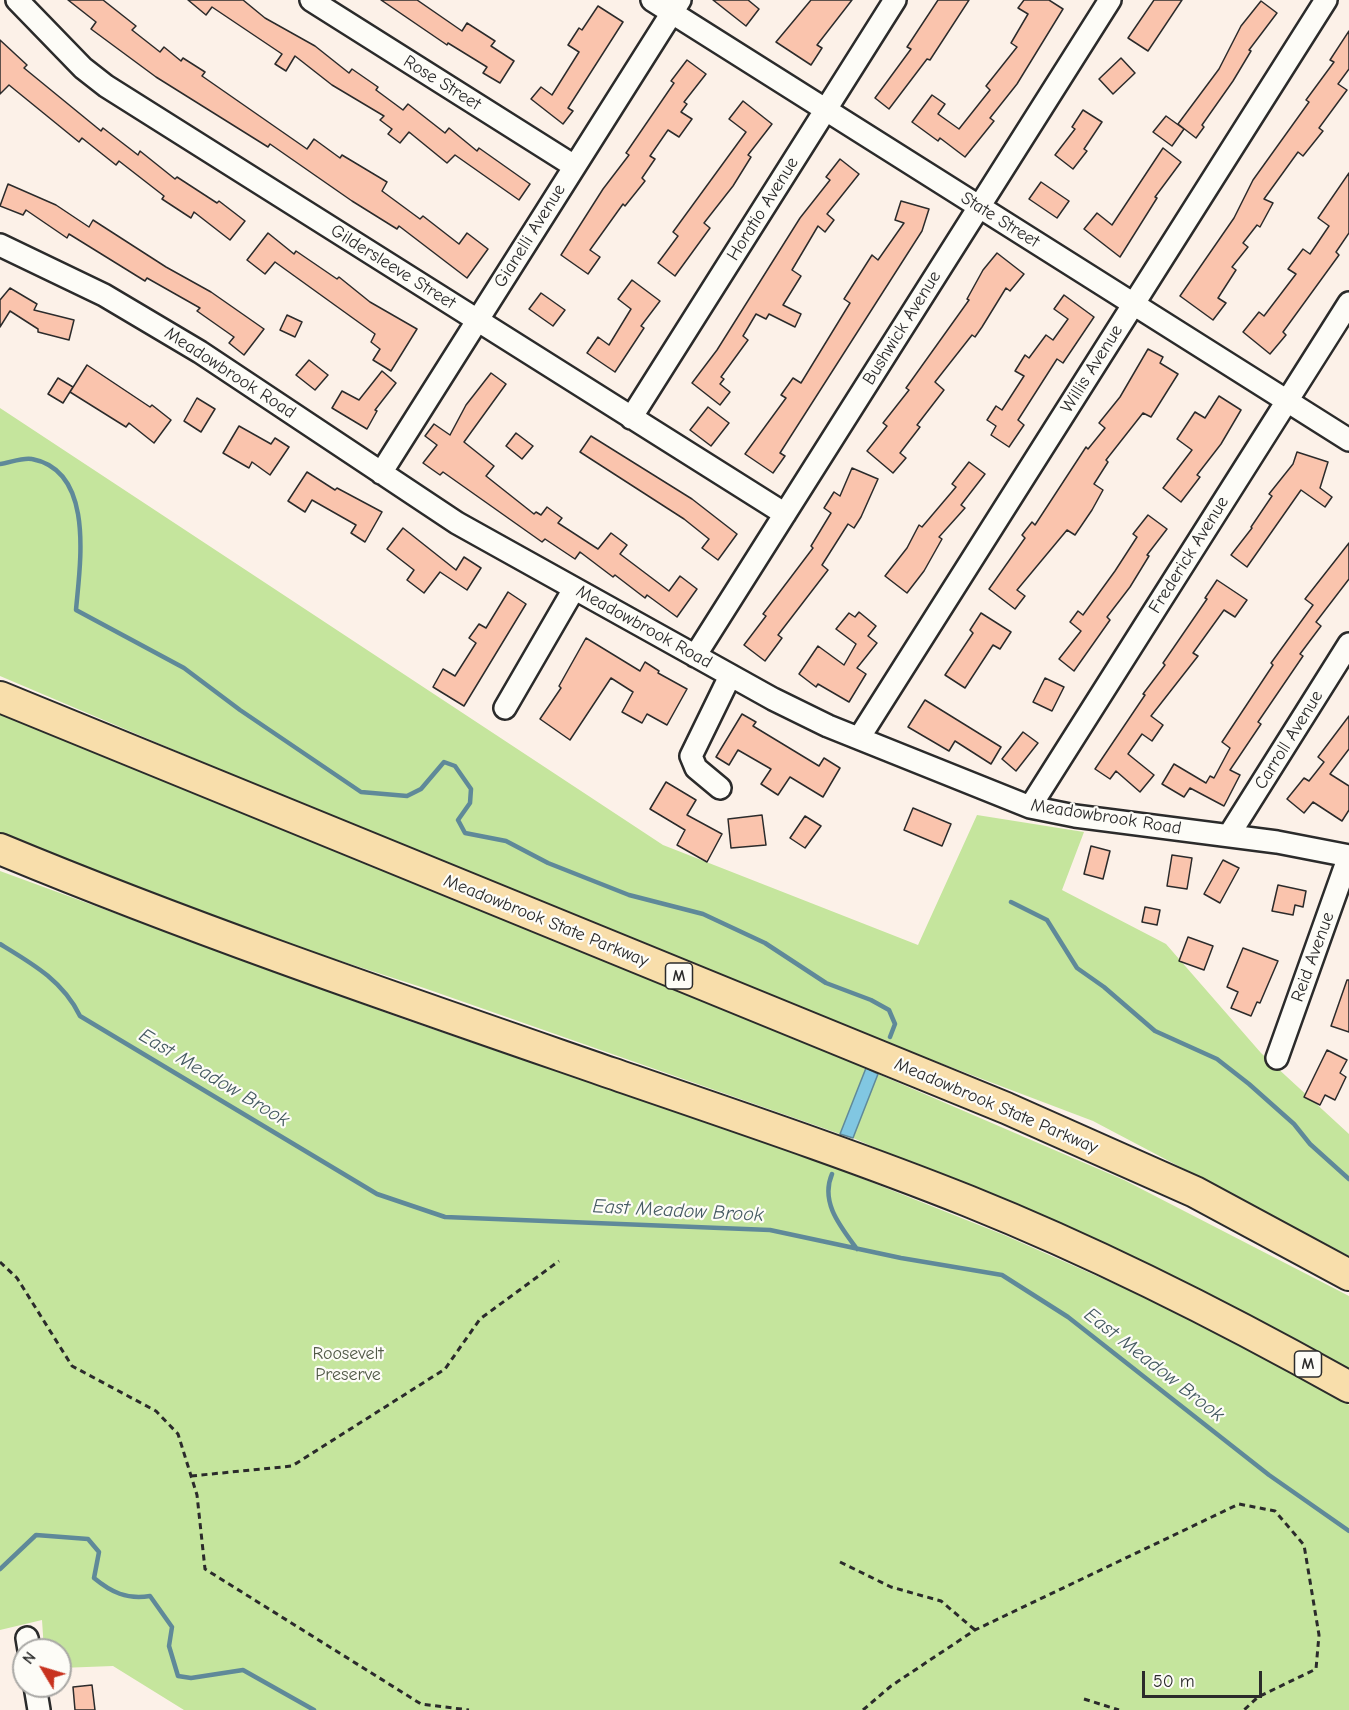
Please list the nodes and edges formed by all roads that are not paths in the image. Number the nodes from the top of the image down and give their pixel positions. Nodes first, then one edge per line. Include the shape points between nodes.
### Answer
1 (17, 0) edge
2 (310, 0) edge
3 (652, 0) edge
4 (895, 0) edge
5 (1110, 0) edge
6 (1326, 0) edge
7 (676, 6) edge
8 (825, 110) junction
9 (574, 166) junction
10 (979, 206) junction
11 (0, 244) edge
12 (1349, 303) edge
13 (1133, 305) junction
14 (477, 320) junction
15 (1287, 401) junction
16 (631, 418) junction
17 (1349, 440) edge
18 (381, 473) junction
19 (784, 514) junction
20 (574, 589) junction
21 (1349, 644) edge
22 (695, 656) junction
23 (730, 676) junction
24 (0, 697) edge
25 (505, 708) dead end
26 (859, 738) junction
27 (720, 788) dead end
28 (1030, 807) junction
29 (1229, 835) junction
30 (0, 849) edge
31 (1349, 856) edge
32 (1277, 1058) dead end
33 (1349, 1275) edge
34 (1349, 1387) edge

1 - 14 street, Gildersleeve Street via 83,68 106,86
2 - 9 street, Rose Street
3 - 7 street, State Street
4 - 8 street, Horatio Avenue
5 - 10 street, Bushwick Avenue
6 - 13 street, Willis Avenue
7 - 8 street, State Street
7 - 9 street, Gianelli Avenue
8 - 10 street, State Street
8 - 16 street, Horatio Avenue
9 - 14 street, Gianelli Avenue
10 - 13 street, State Street
10 - 19 street, Bushwick Avenue
11 - 18 street, Meadowbrook Road via 104,295 200,352
12 - 15 street, Frederick Avenue
13 - 15 street, State Street
13 - 26 street, Willis Avenue
14 - 16 street, Gildersleeve Street
14 - 18 street, Gianelli Avenue
15 - 17 street, State Street
15 - 28 street, Frederick Avenue
16 - 19 street, Gildersleeve Street
18 - 20 street, Meadowbrook Road via 457,523
19 - 22 street, Bushwick Avenue
20 - 22 street, Meadowbrook Road
20 - 25 street
21 - 29 street, Carroll Avenue
22 - 23 street, Meadowbrook Road
23 - 26 street, Meadowbrook Road
23 - 27 street via 690,756 696,768
24 - 33 highway, Meadowbrook State Parkway / M via 1006,1108 1195,1192
26 - 28 street, Meadowbrook Road
28 - 29 street, Meadowbrook Road
29 - 31 street, Meadowbrook Road
30 - 34 highway, M via 101,891 348,982 849,1155 972,1203 1161,1287
31 - 32 street, Reid Avenue

